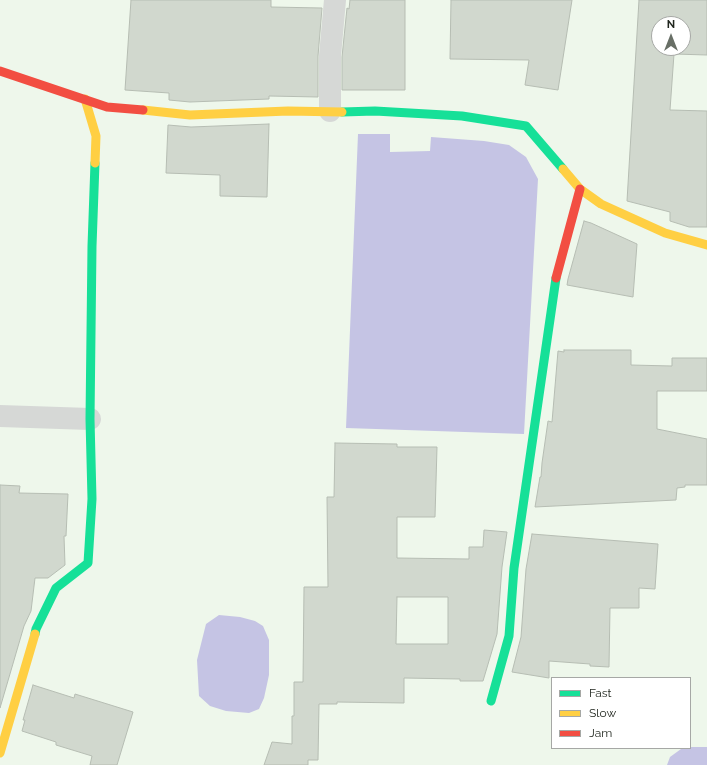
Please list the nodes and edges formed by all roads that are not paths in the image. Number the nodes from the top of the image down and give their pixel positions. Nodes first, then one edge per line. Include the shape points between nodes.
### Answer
1 (335, 0) edge
2 (0, 71) edge
3 (85, 99) junction
4 (330, 111) junction
5 (580, 189) junction
6 (707, 245) edge
7 (0, 416) edge
8 (90, 419) junction
9 (491, 701) dead end
10 (0, 753) edge

1 - 4 street via 330,56
2 - 3 street
3 - 4 street via 107,106 190,115
3 - 8 street via 96,136
4 - 5 street via 462,116 526,126
5 - 6 street via 601,204 665,232
5 - 9 street via 556,276 514,568 509,636
7 - 8 street
8 - 10 street via 92,499 88,563 56,588 36,629

